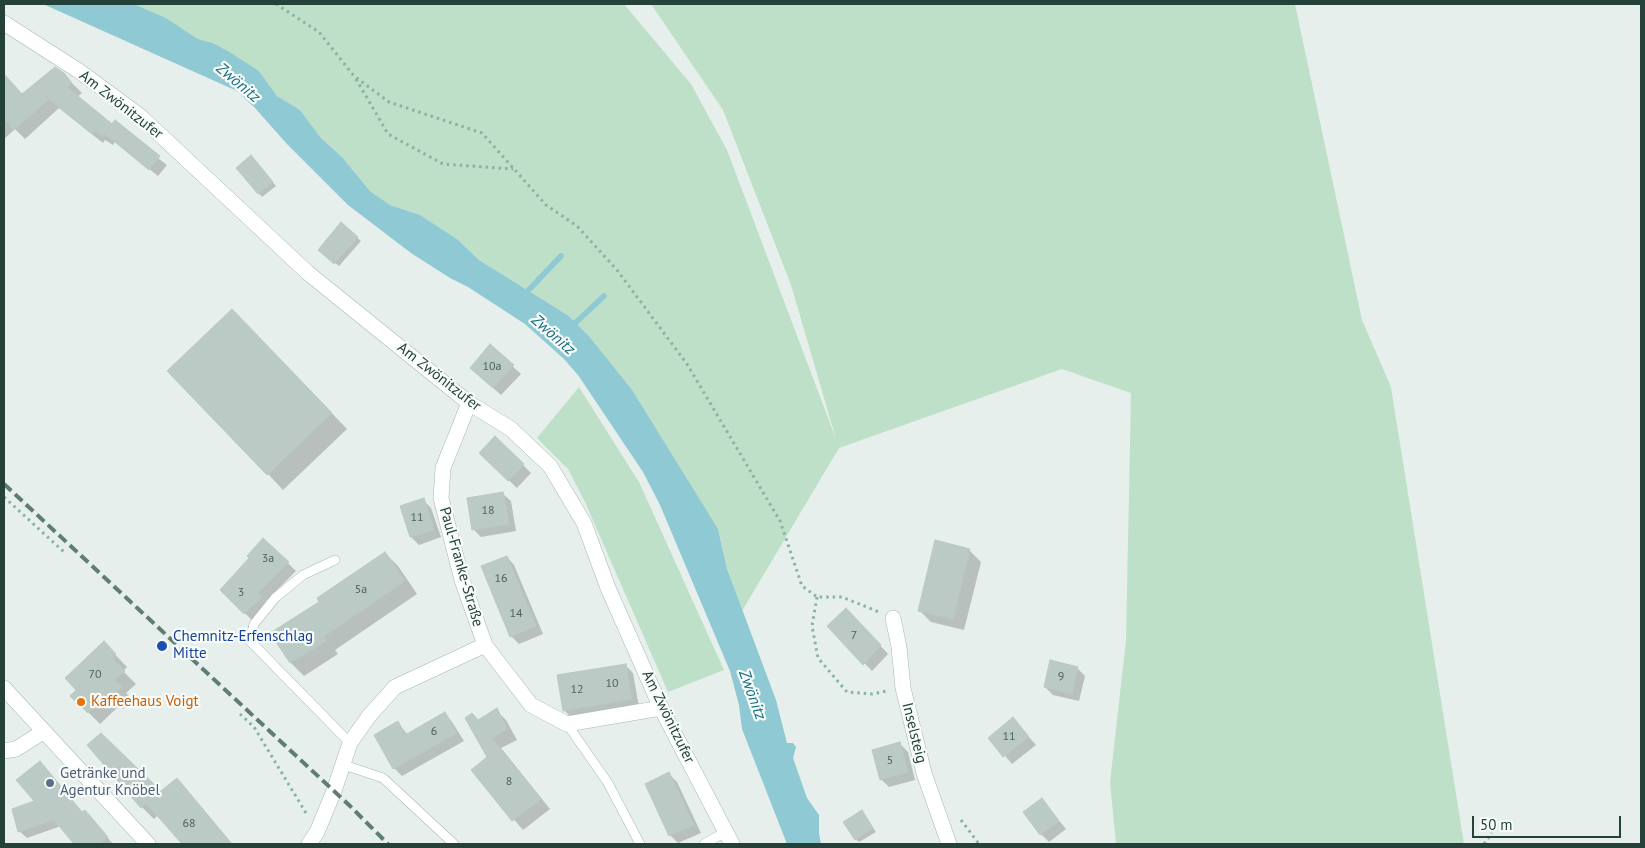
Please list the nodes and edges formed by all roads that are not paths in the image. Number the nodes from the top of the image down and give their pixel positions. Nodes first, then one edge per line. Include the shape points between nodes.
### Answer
1 (4, 23) edge
2 (469, 403) junction
3 (335, 560) dead end
4 (893, 618) road end
5 (485, 645) junction
6 (4, 688) edge
7 (661, 708) junction
8 (567, 724) junction
9 (43, 732) junction
10 (350, 743) junction
11 (4, 751) edge
12 (344, 765) junction
13 (729, 837) edge
14 (313, 838) edge
15 (148, 844) edge
16 (454, 844) edge
17 (640, 844) edge
18 (704, 844) edge
19 (949, 844) edge

1 - 2 street, Am Zwönitzufer via 79,71 140,116 308,273
2 - 5 street, Paul-Franke-Straße via 443,468 442,498 462,580
2 - 7 street, Am Zwönitzufer via 511,429 550,466 584,522 608,588
3 - 10 lane via 303,575 275,598 254,624 250,641
4 - 19 street, Inselsteig via 903,688 924,773
5 - 8 street, Paul-Franke-Straße via 531,705
5 - 10 street, Paul-Franke-Straße via 395,687
6 - 9 street
7 - 8 street
7 - 13 street, Am Zwönitzufer
8 - 17 lane via 608,782
9 - 11 street via 16,749
9 - 15 street
10 - 12 street, Paul-Franke-Straße
12 - 14 street, Paul-Franke-Straße
12 - 16 lane via 383,778
13 - 18 lane

